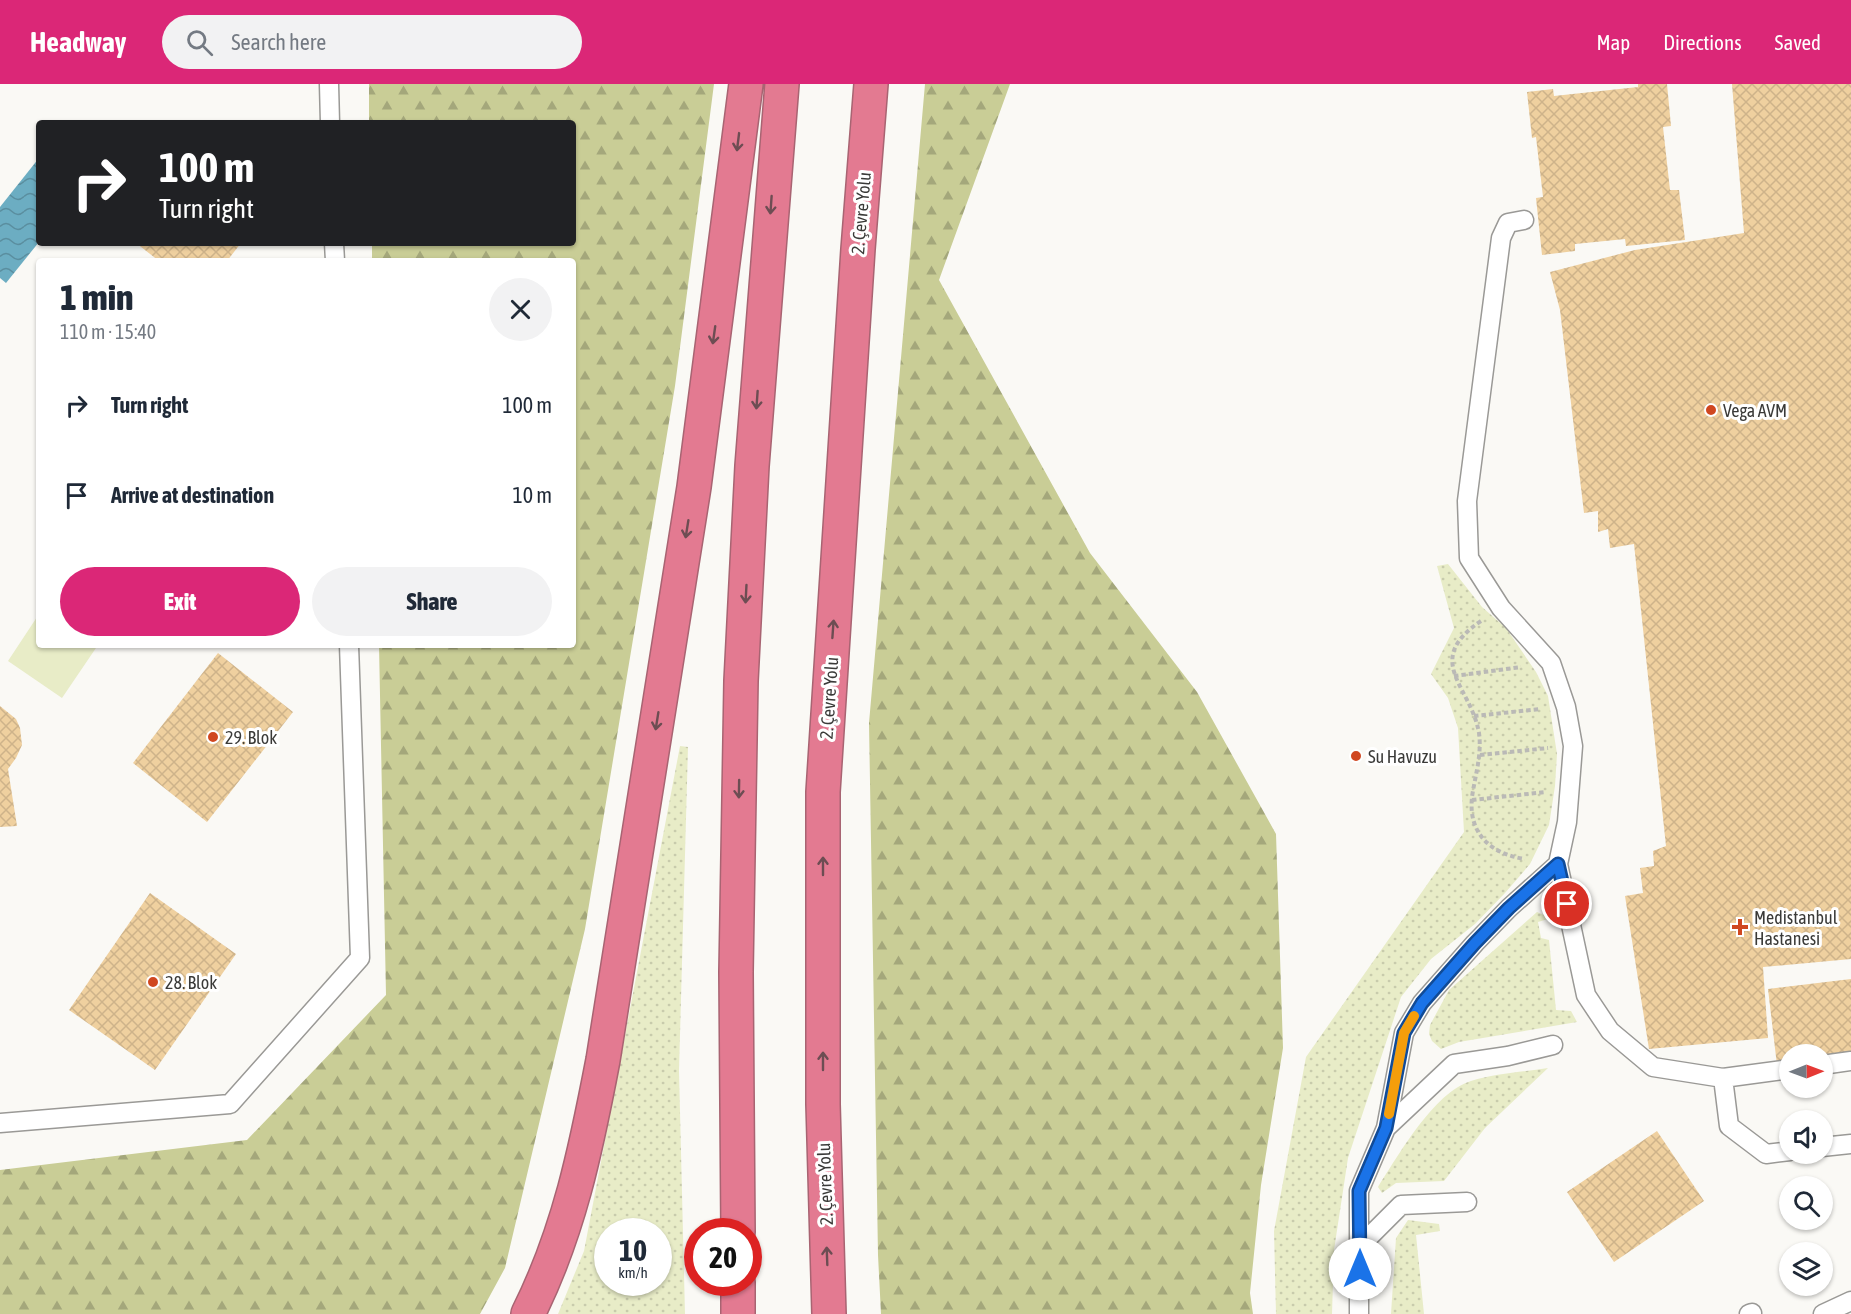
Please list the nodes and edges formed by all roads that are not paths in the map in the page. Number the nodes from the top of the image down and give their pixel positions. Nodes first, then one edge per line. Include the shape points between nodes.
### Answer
1 (329, 84) edge
2 (746, 84) edge
3 (782, 84) edge
4 (871, 84) edge
5 (330, 120) edge
6 (1524, 220) dead end
7 (349, 648) edge
8 (1558, 864) junction
9 (1553, 1045) dead end
10 (1851, 1061) edge
11 (1833, 1063) edge
12 (1779, 1070) edge
13 (1723, 1078) junction
14 (0, 1124) edge
15 (1386, 1128) junction
16 (1851, 1144) edge
17 (1833, 1146) edge
18 (1779, 1152) edge
19 (1467, 1202) dead end
20 (738, 1218) edge
21 (1360, 1246) junction
22 (738, 1296) edge
23 (1851, 1301) edge
24 (528, 1314) edge
25 (738, 1314) edge
26 (829, 1314) edge
27 (1359, 1314) edge
28 (1823, 1314) edge

1 - 5 lane
2 -> 24 highway via 694,487 603,1060 586,1149 563,1230
3 -> 20 highway via 752,466 741,681 736,972
26 -> 4 highway, 2. Çevre Yolu via 823,1104 823,792
6 - 8 lane via 1508,223 1501,238 1467,501 1469,558 1502,608 1551,663 1566,707 1573,746 1567,822
7 - 14 lane via 360,958 230,1104
8 - 13 lane via 1586,995 1610,1031 1653,1066
8 - 15 lane via 1509,908 1422,1003 1404,1033
9 - 15 lane via 1454,1064
10 - 11 lane
12 - 13 lane
13 - 18 lane via 1729,1126 1766,1154
15 - 21 lane via 1359,1191
16 - 17 lane
19 - 21 lane via 1401,1205
21 - 27 lane
22 - 25 highway
23 - 28 lane

